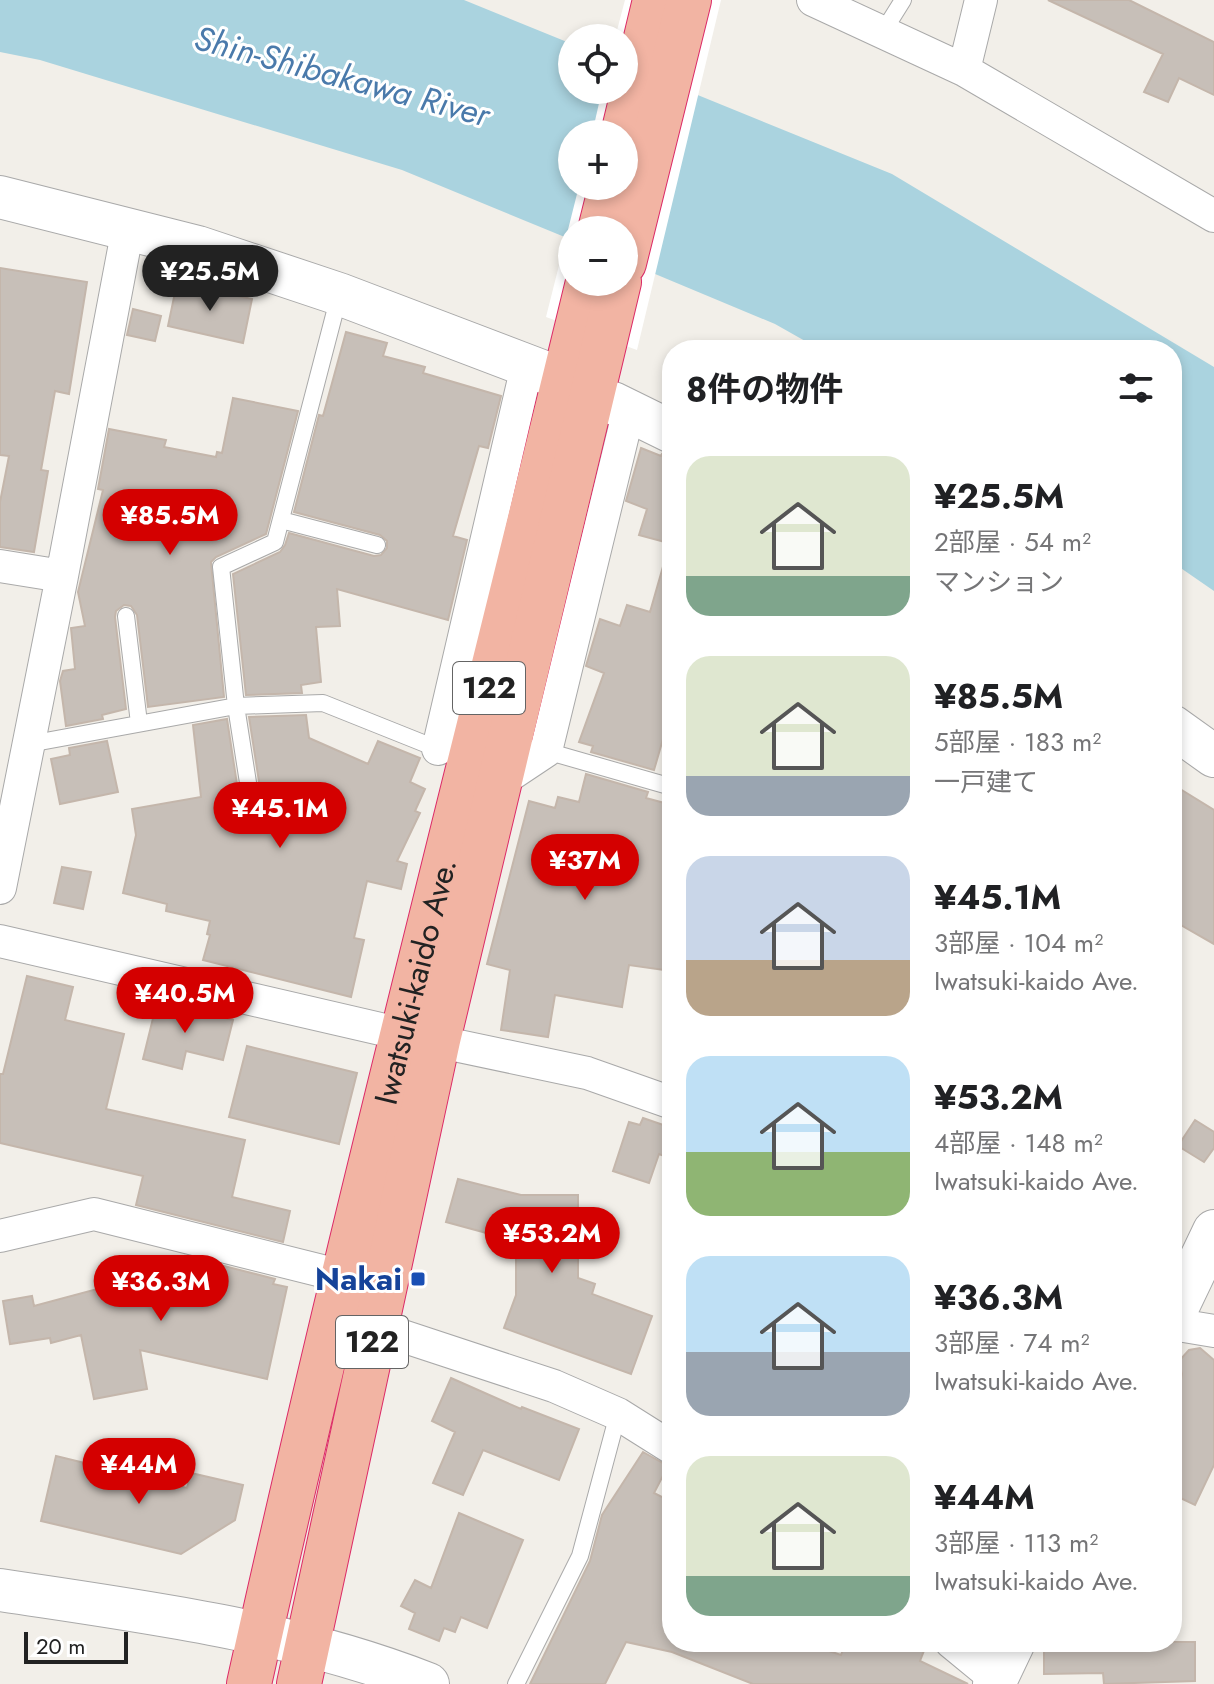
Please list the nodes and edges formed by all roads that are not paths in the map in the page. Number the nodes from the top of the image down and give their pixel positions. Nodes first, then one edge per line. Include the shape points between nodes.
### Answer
1 (655, 0) edge
2 (689, 0) edge
3 (813, 0) edge
4 (903, 0) edge
5 (981, 0) edge
6 (883, 32) junction
7 (964, 70) junction
8 (626, 120) edge
9 (0, 197) edge
10 (636, 216) edge
11 (1214, 216) edge
12 (128, 228) junction
13 (339, 294) junction
14 (588, 296) edge
15 (612, 296) edge
16 (588, 345) junction
17 (535, 369) joint
18 (621, 406) joint
19 (662, 427) edge
20 (281, 520) junction
21 (377, 545) dead end
22 (0, 566) edge
23 (62, 576) junction
24 (126, 616) dead end
25 (236, 706) junction
26 (139, 723) junction
27 (1182, 733) edge
28 (29, 744) junction
29 (546, 751) junction
30 (1214, 756) edge
31 (470, 764) junction
32 (662, 784) edge
33 (249, 789) dead end
34 (0, 888) edge
35 (0, 941) edge
36 (420, 1037) junction
37 (662, 1099) edge
38 (1214, 1231) edge
39 (0, 1236) edge
40 (342, 1276) junction
41 (1182, 1300) edge
42 (1182, 1324) edge
43 (375, 1327) junction
44 (1214, 1331) edge
45 (618, 1414) junction
46 (662, 1442) edge
47 (0, 1590) edge
48 (260, 1633) junction
49 (963, 1652) edge
50 (1010, 1652) edge
51 (304, 1664) edge
52 (998, 1682) edge
53 (249, 1684) edge
54 (428, 1684) edge
55 (516, 1684) edge

1 - 8 highway
2 - 10 highway
3 - 6 street
4 - 6 lane
5 - 7 street
6 - 7 street
7 - 11 street
9 - 12 street
12 - 13 street
12 - 23 street
13 - 17 street
13 - 20 lane
14 - 16 highway, Iwatsuki-kaido Ave. / 122
15 - 16 highway, Iwatsuki-kaido Ave. / 122
16 - 31 highway, Iwatsuki-kaido Ave. / 122
17 - 31 street
18 - 19 street
18 - 29 street
20 - 21 lane
20 - 25 lane via 275,542 221,567
22 - 23 street
23 - 28 street
24 - 26 lane
25 - 26 lane
25 - 31 lane via 323,703
25 - 33 lane
26 - 28 lane
27 - 30 street
28 - 34 street
29 - 31 street
29 - 32 lane
31 - 36 highway, Iwatsuki-kaido Ave. / 122
35 - 36 street
36 - 37 street via 587,1073
36 - 40 highway, Iwatsuki-kaido Ave. / 122
36 - 43 highway, Iwatsuki-kaido Ave. / 122
38 - 41 street
39 - 40 street via 94,1214
40 - 48 highway, Iwatsuki-kaido Ave. / 122
42 - 44 street
43 - 45 street via 554,1386
43 - 51 highway, Iwatsuki-kaido Ave. / 122
45 - 46 street
45 - 55 lane via 580,1556
47 - 48 street
48 - 51 street
48 - 53 highway, Iwatsuki-kaido Ave. / 122
49 - 52 street
50 - 52 street
51 - 54 street via 396,1671

